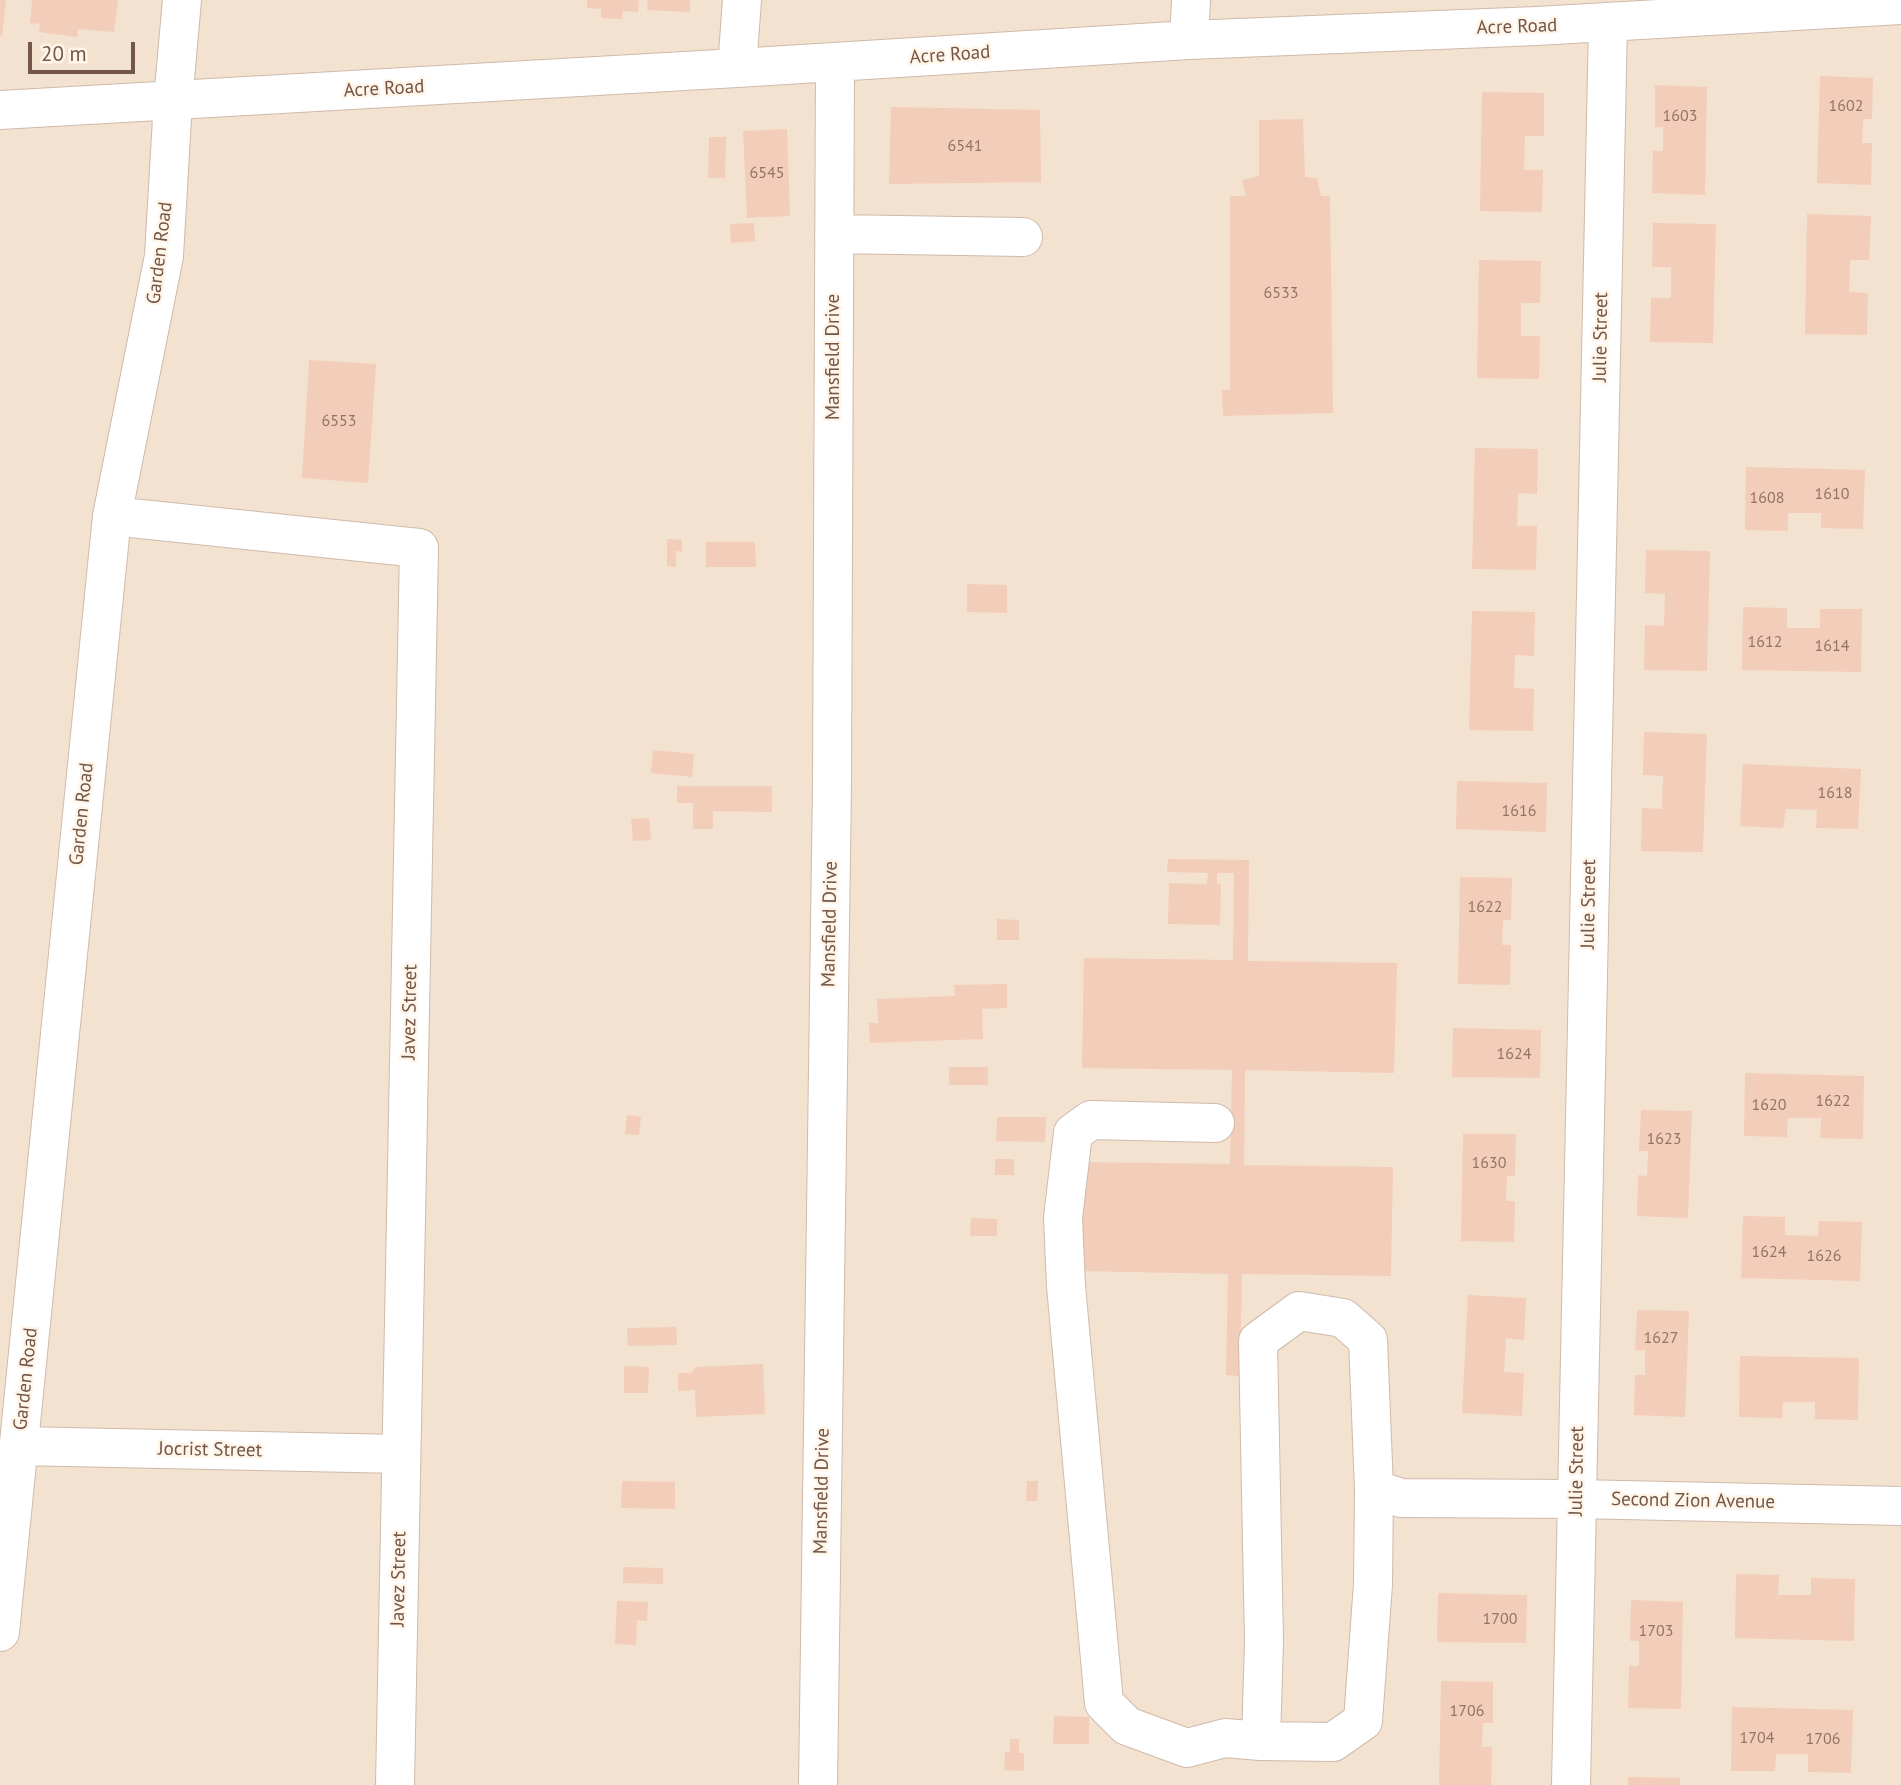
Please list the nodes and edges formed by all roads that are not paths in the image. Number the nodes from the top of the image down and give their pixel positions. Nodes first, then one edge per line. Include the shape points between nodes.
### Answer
1 (182, 0) edge
2 (742, 0) edge
3 (1191, 0) edge
4 (1901, 5) edge
5 (1538, 13) edge
6 (1608, 23) junction
7 (1189, 40) junction
8 (835, 62) junction
9 (737, 68) junction
10 (173, 101) junction
11 (0, 110) edge
12 (834, 234) junction
13 (1023, 236) dead end
14 (112, 516) junction
15 (1214, 1123) dead end
16 (19, 1446) junction
17 (401, 1454) junction
18 (1388, 1494) junction
19 (1576, 1499) junction
20 (1901, 1506) edge
21 (0, 1632) edge
22 (1261, 1741) junction
23 (395, 1785) edge
24 (818, 1785) edge
25 (1571, 1785) edge

1 - 10 street, Garden Road
2 - 9 street
3 - 7 street
4 - 6 street, Acre Road
5 - 6 street, Acre Road
5 - 7 street, Acre Road
6 - 19 street, Julie Street
7 - 8 street, Acre Road
8 - 9 street, Acre Road
8 - 12 street, Mansfield Drive
9 - 10 street, Acre Road
10 - 11 street, Acre Road
10 - 14 street, Garden Road via 164,256
12 - 13 street
12 - 24 street, Mansfield Drive via 832,783
14 - 16 street, Garden Road
14 - 17 street, Javez Street via 419,548
15 - 22 street via 1091,1120 1073,1133 1063,1218 1066,1286 1104,1703 1127,1726 1187,1748 1225,1738
16 - 17 street, Jocrist Street
16 - 21 street, Garden Road
17 - 23 street, Javez Street
18 - 19 street, Second Zion Avenue
18 - 22 street via 1373,1584 1363,1721 1333,1742
18 - 22 street via 1368,1340 1343,1318 1299,1311 1258,1341 1264,1642
19 - 20 street, Second Zion Avenue
19 - 25 street, Julie Street

